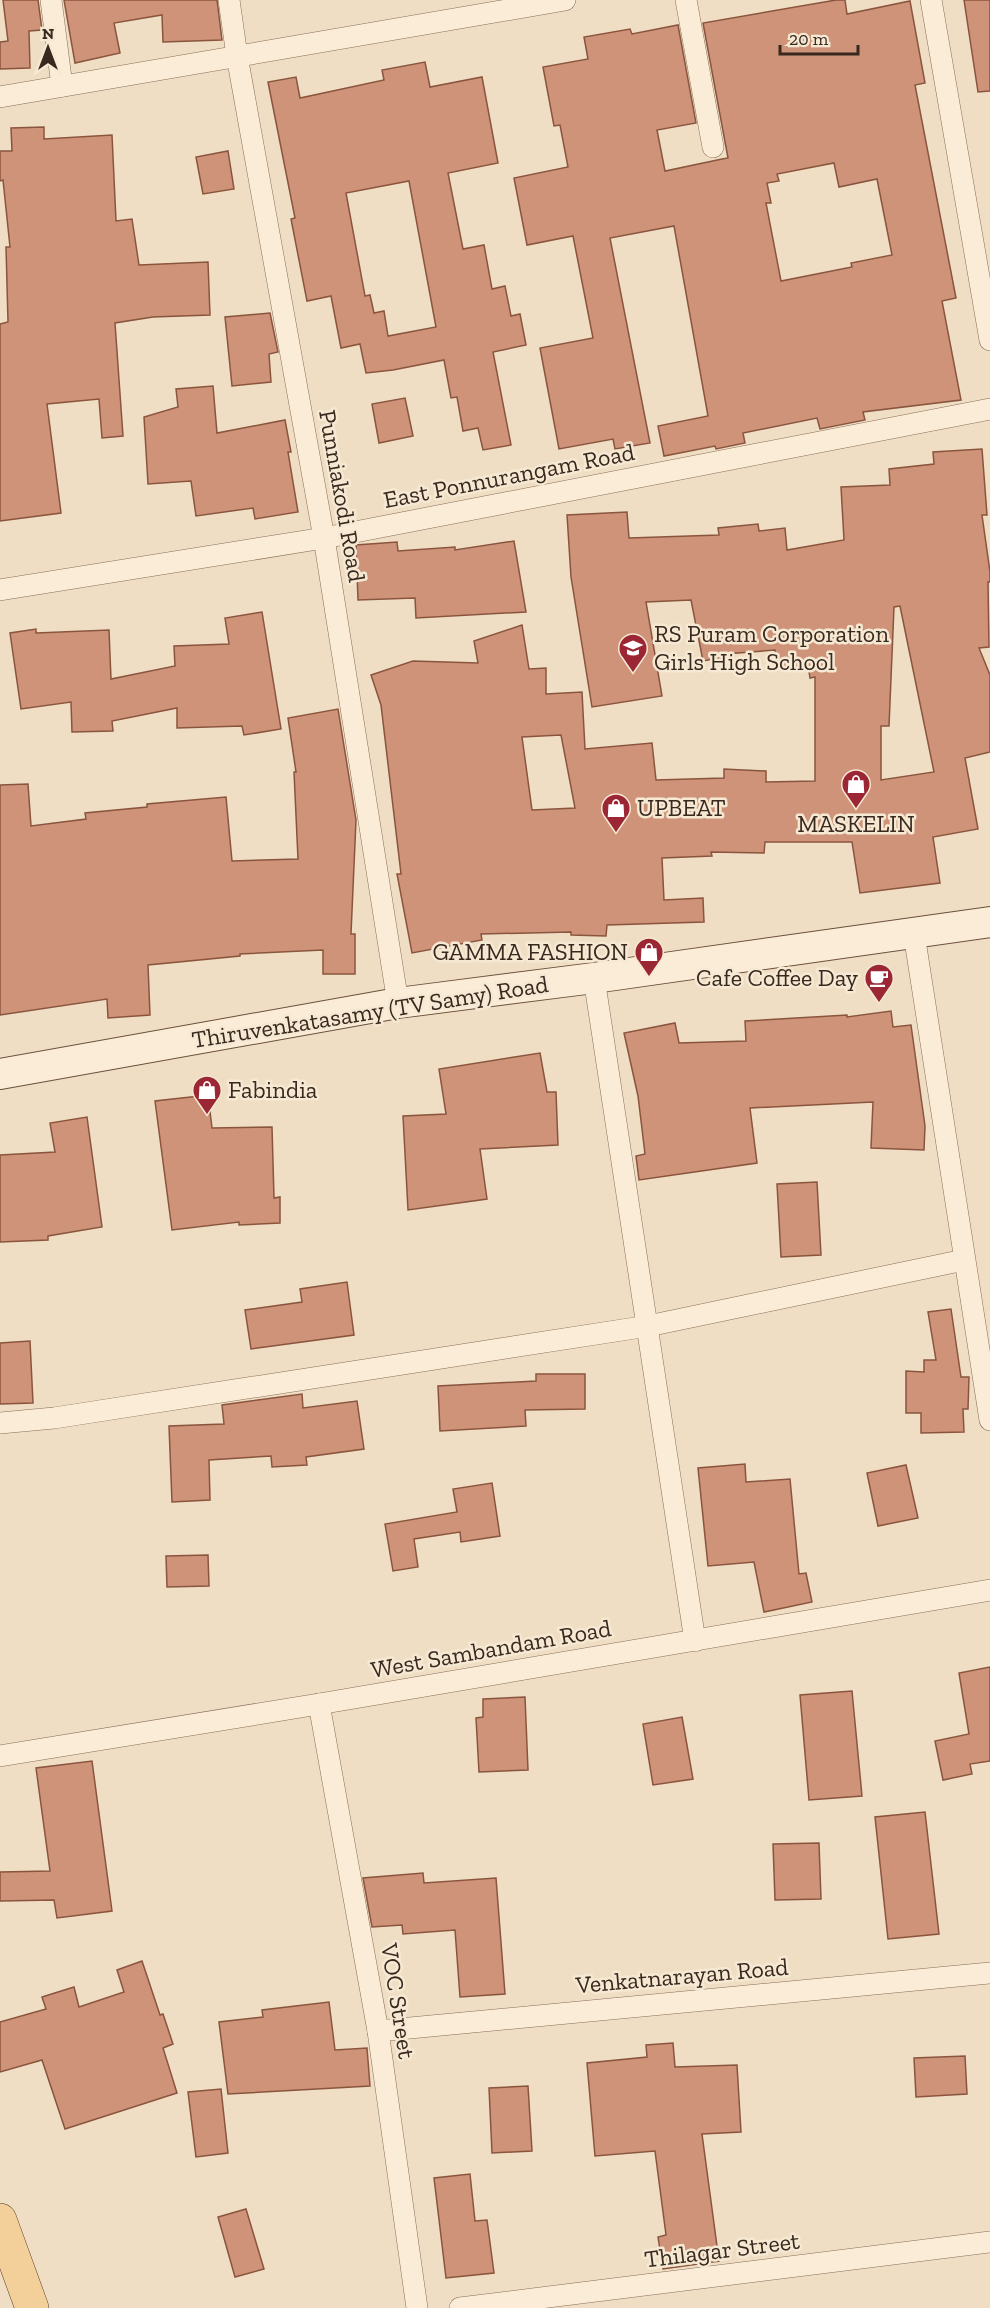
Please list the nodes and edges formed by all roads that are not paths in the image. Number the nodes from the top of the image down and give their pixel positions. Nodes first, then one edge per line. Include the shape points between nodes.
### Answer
1 (51, 0) edge
2 (229, 0) edge
3 (565, 0) edge
4 (686, 0) edge
5 (931, 0) edge
6 (237, 56) junction
7 (62, 86) junction
8 (0, 97) edge
9 (713, 147) dead end
10 (990, 340) edge
11 (990, 409) edge
12 (324, 538) junction
13 (0, 590) edge
14 (990, 922) edge
15 (914, 934) junction
16 (594, 978) junction
17 (398, 1003) junction
18 (0, 1074) edge
19 (964, 1260) junction
20 (648, 1326) junction
21 (990, 1420) edge
22 (0, 1423) edge
23 (990, 1590) edge
24 (695, 1641) junction
25 (319, 1704) junction
26 (0, 1756) edge
27 (990, 1973) edge
28 (378, 2031) junction
29 (0, 2220) edge
30 (990, 2242) edge
31 (32, 2308) edge
32 (417, 2308) edge
33 (460, 2308) edge

1 - 7 street
2 - 6 street, Punniakodi Road
3 - 6 street
4 - 9 street
5 - 10 street
6 - 7 street
6 - 12 street, Punniakodi Road
7 - 8 street
11 - 12 street, East Ponnurangam Road
12 - 13 street, East Ponnurangam Road
12 - 17 street, Punniakodi Road
14 - 15 main road, Thiruvenkatasamy (TV Samy) Road
15 - 16 main road, Thiruvenkatasamy (TV Samy) Road
15 - 19 street
16 - 17 main road, Thiruvenkatasamy (TV Samy) Road
16 - 20 street
17 - 18 main road, Thiruvenkatasamy (TV Samy) Road
19 - 20 street
19 - 21 street
20 - 22 street via 54,1418
20 - 24 street
23 - 24 street, West Sambandam Road
24 - 25 street, West Sambandam Road
25 - 26 street, West Sambandam Road
25 - 28 street, VOC Street
27 - 28 street, Venkatnarayan Road
28 - 32 street, VOC Street
29 - 31 main road
30 - 33 street, Thilagar Street

